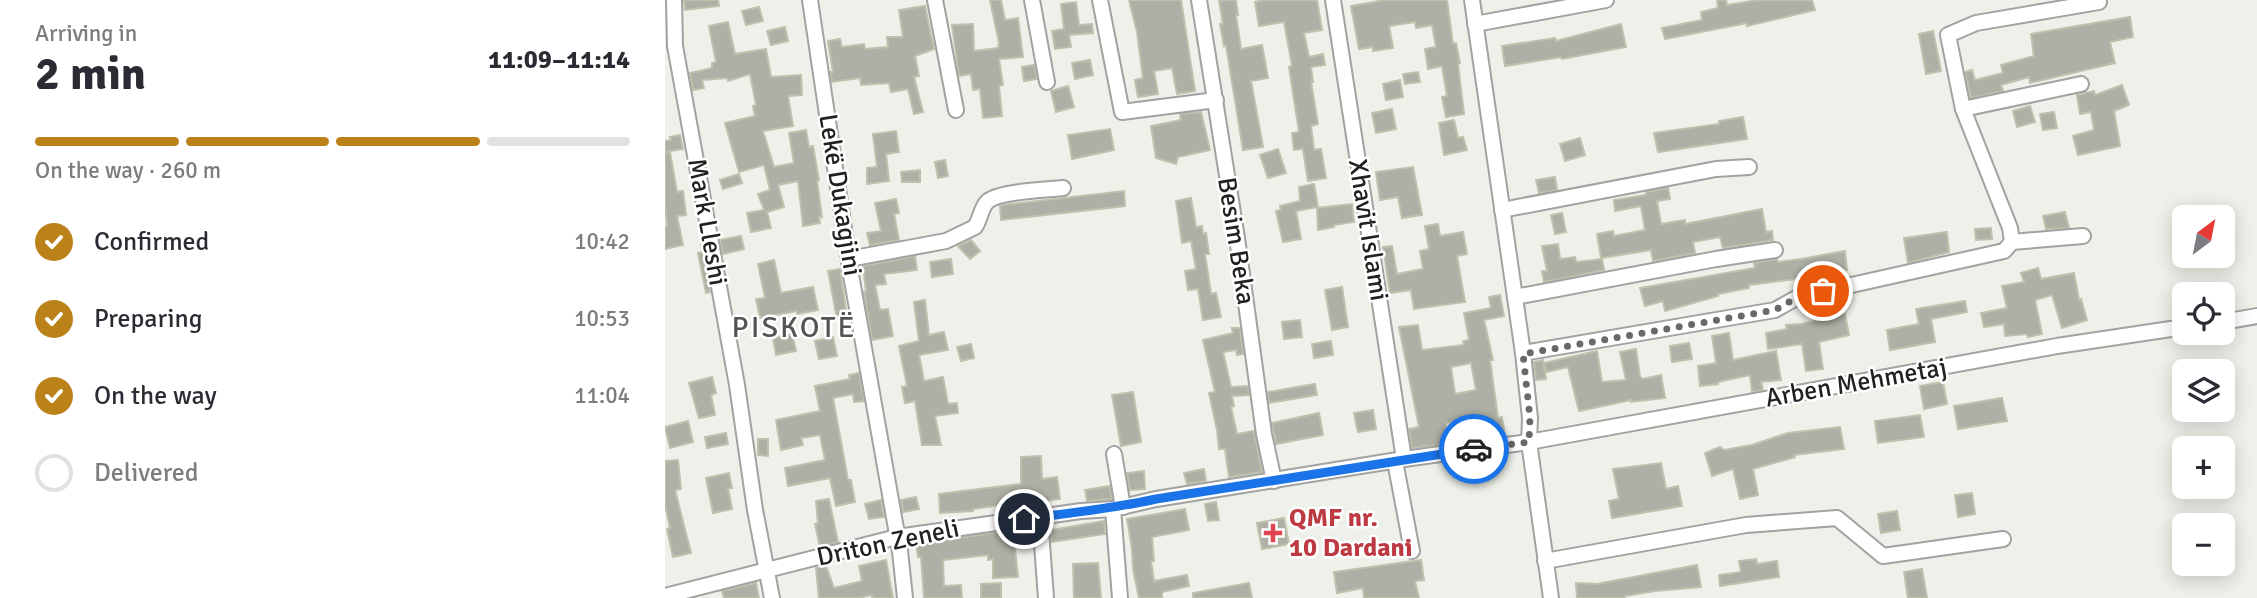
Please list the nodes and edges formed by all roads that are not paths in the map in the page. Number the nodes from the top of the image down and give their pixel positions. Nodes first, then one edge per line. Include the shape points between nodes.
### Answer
1 (674, 0) edge
2 (810, 0) edge
3 (935, 0) edge
4 (1032, 0) edge
5 (1100, 0) edge
6 (1199, 0) edge
7 (1333, 0) edge
8 (1472, 0) edge
9 (1606, 0) edge
10 (2099, 2) dead end
11 (1475, 24) junction
12 (1047, 82) dead end
13 (2081, 84) dead end
14 (1216, 100) junction
15 (1963, 109) junction
16 (956, 110) dead end
17 (1749, 167) dead end
18 (1063, 188) dead end
19 (1502, 210) junction
20 (2083, 236) dead end
21 (2008, 246) junction
22 (1775, 250) dead end
23 (849, 259) junction
24 (1515, 298) junction
25 (2257, 316) edge
26 (2235, 319) edge
27 (2172, 329) edge
28 (1523, 354) junction
29 (1529, 442) junction
30 (1114, 454) dead end
31 (1400, 460) junction
32 (1274, 481) junction
33 (1118, 508) junction
34 (1040, 517) junction
35 (897, 537) junction
36 (2003, 539) dead end
37 (1412, 551) dead end
38 (1545, 561) junction
39 (768, 568) junction
40 (665, 596) edge
41 (772, 598) edge
42 (905, 598) edge
43 (1046, 598) edge
44 (1120, 598) edge
45 (1551, 598) edge

1 - 39 street, Mark Lleshi via 675,46
2 - 23 street, Lekë Dukagjini
3 - 16 street
4 - 12 street
5 - 14 street via 1122,112
6 - 14 street, Besim Beka
7 - 31 street, Xhavit Islami
8 - 11 street
9 - 11 street
10 - 15 street via 1976,23 1948,35
11 - 19 street
13 - 15 street
14 - 32 street, Besim Beka
15 - 21 street via 2010,228
17 - 19 street via 1716,169
18 - 23 street via 1000,195 986,203 975,227 946,241
19 - 24 street
20 - 21 street
21 - 28 street via 1798,297 1775,310
22 - 24 street
23 - 35 street, Lekë Dukagjini
24 - 28 street
25 - 26 street
27 - 29 street, Arben Mehmetaj
28 - 29 street
29 - 31 street, Driton Zeneli
29 - 38 street
30 - 33 street
31 - 32 street, Driton Zeneli
31 - 37 street, Xhavit Islami
32 - 33 street, Driton Zeneli
33 - 34 street, Driton Zeneli
33 - 44 street
34 - 35 street, Driton Zeneli
34 - 43 street
35 - 39 street, Driton Zeneli
35 - 42 street, Lekë Dukagjini
36 - 38 street via 1883,556 1837,518 1746,525
38 - 45 street
39 - 40 street, Driton Zeneli
39 - 41 street, Mark Lleshi

